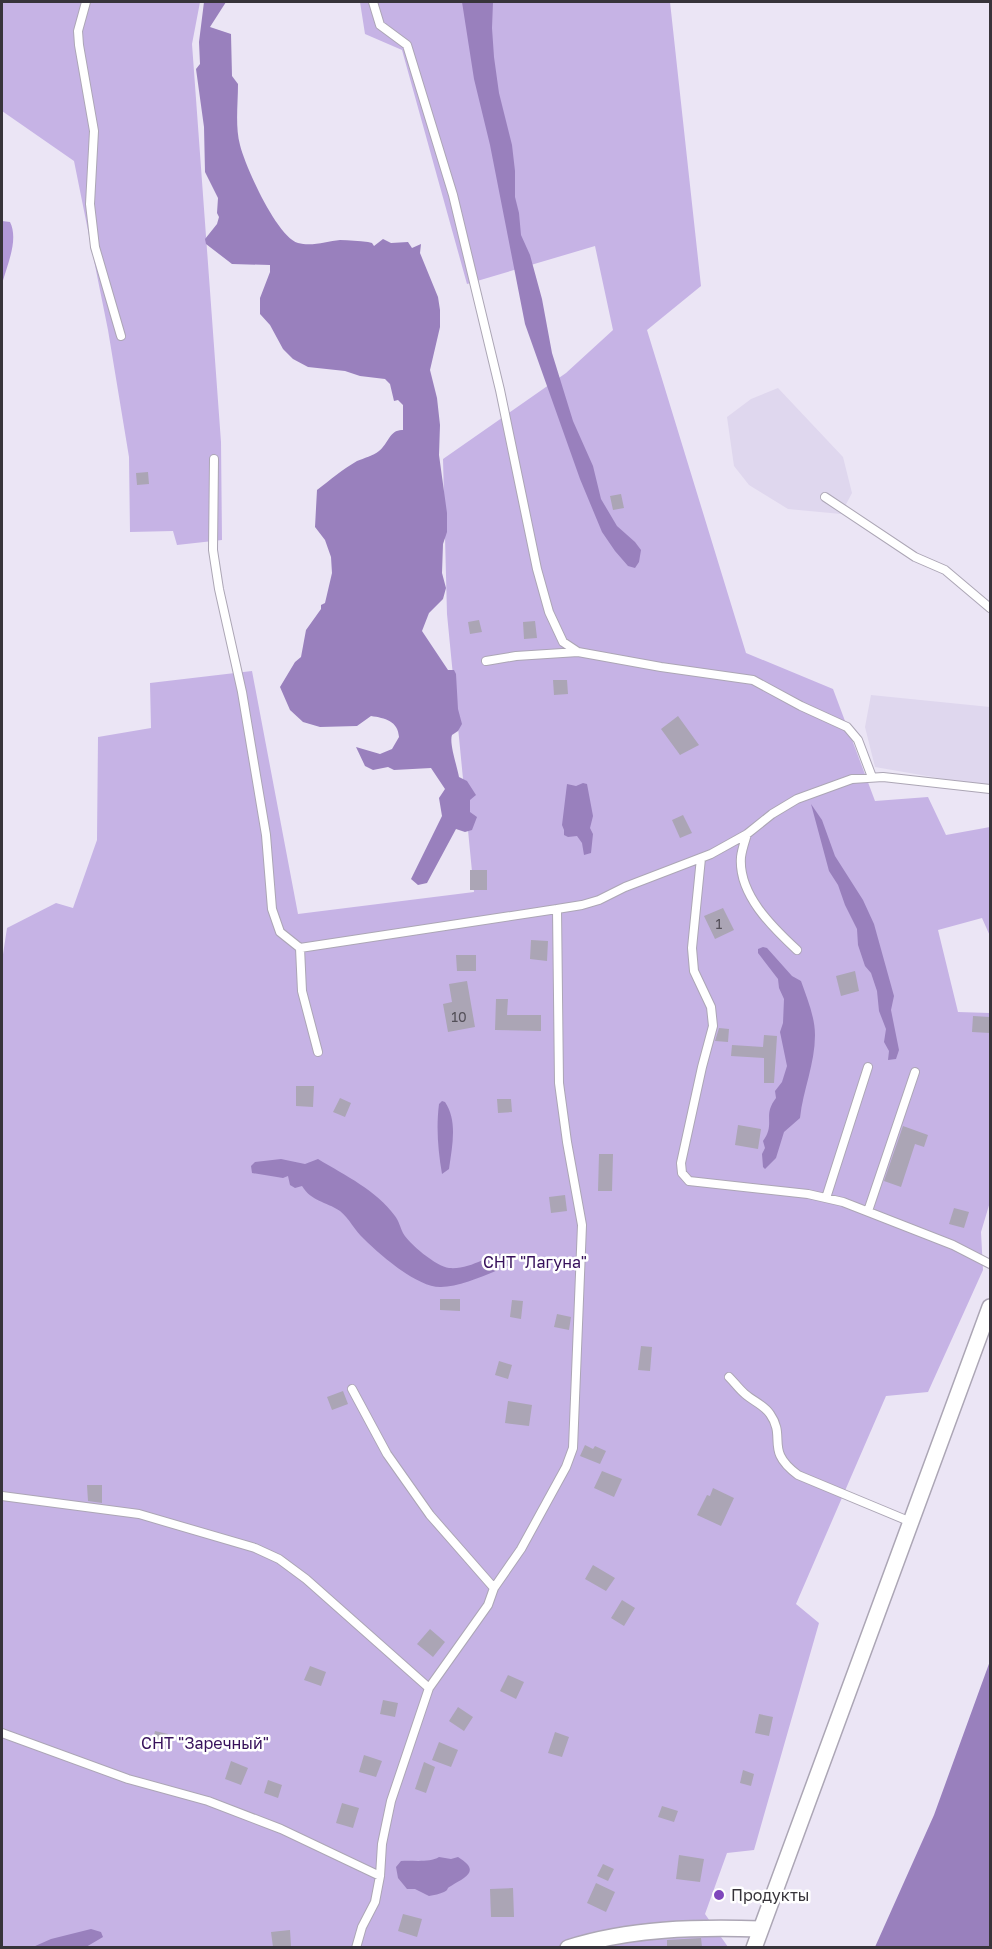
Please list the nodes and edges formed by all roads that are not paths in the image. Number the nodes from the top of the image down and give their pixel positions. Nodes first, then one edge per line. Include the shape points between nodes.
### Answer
1 (86, 2) edge
2 (373, 2) edge
3 (122, 336) dead end
4 (214, 459) dead end
5 (825, 498) dead end
6 (990, 608) edge
7 (578, 652) junction
8 (486, 661) dead end
9 (872, 777) junction
10 (990, 789) edge
11 (747, 834) junction
12 (701, 858) junction
13 (557, 909) junction
14 (300, 948) junction
15 (797, 950) dead end
16 (318, 1052) dead end
17 (868, 1067) dead end
18 (915, 1072) dead end
19 (826, 1198) junction
20 (868, 1211) junction
21 (990, 1264) edge
22 (990, 1307) edge
23 (729, 1377) dead end
24 (352, 1389) dead end
25 (2, 1496) edge
26 (911, 1521) junction
27 (494, 1588) junction
28 (429, 1688) junction
29 (2, 1733) edge
30 (380, 1876) junction
31 (761, 1929) junction
32 (356, 1947) edge
33 (568, 1947) edge
34 (754, 1947) edge

1 - 3 lane via 78,31 94,131 90,204 95,247
2 - 7 lane via 380,25 407,45 413,62 456,207 549,612 563,642
4 - 14 lane via 213,550 267,835 272,909 280,932
5 - 6 lane via 915,557 945,570
7 - 8 lane
7 - 9 lane via 753,680 848,727 858,740
9 - 10 lane
9 - 11 lane via 852,779 796,799
11 - 12 lane
11 - 15 lane via 741,856 747,890
12 - 13 lane via 625,886 599,900
12 - 19 lane via 692,948 694,971 711,1007 713,1026 683,1152 682,1173 689,1181
13 - 14 lane
13 - 27 lane via 560,1083 582,1225 576,1425 566,1467 521,1549
14 - 16 lane via 303,991
17 - 19 lane
18 - 20 lane
19 - 20 lane
20 - 21 lane
22 - 26 street
23 - 26 lane via 772,1416 778,1452 787,1467
24 - 27 lane via 387,1454 430,1515
25 - 28 lane via 140,1514 255,1548 279,1559 306,1579
26 - 31 street
27 - 28 lane via 488,1605
28 - 30 lane via 391,1801 381,1844
29 - 30 lane via 128,1779 208,1801 281,1829
30 - 32 lane via 375,1902
31 - 33 street via 697,1927
31 - 34 street

